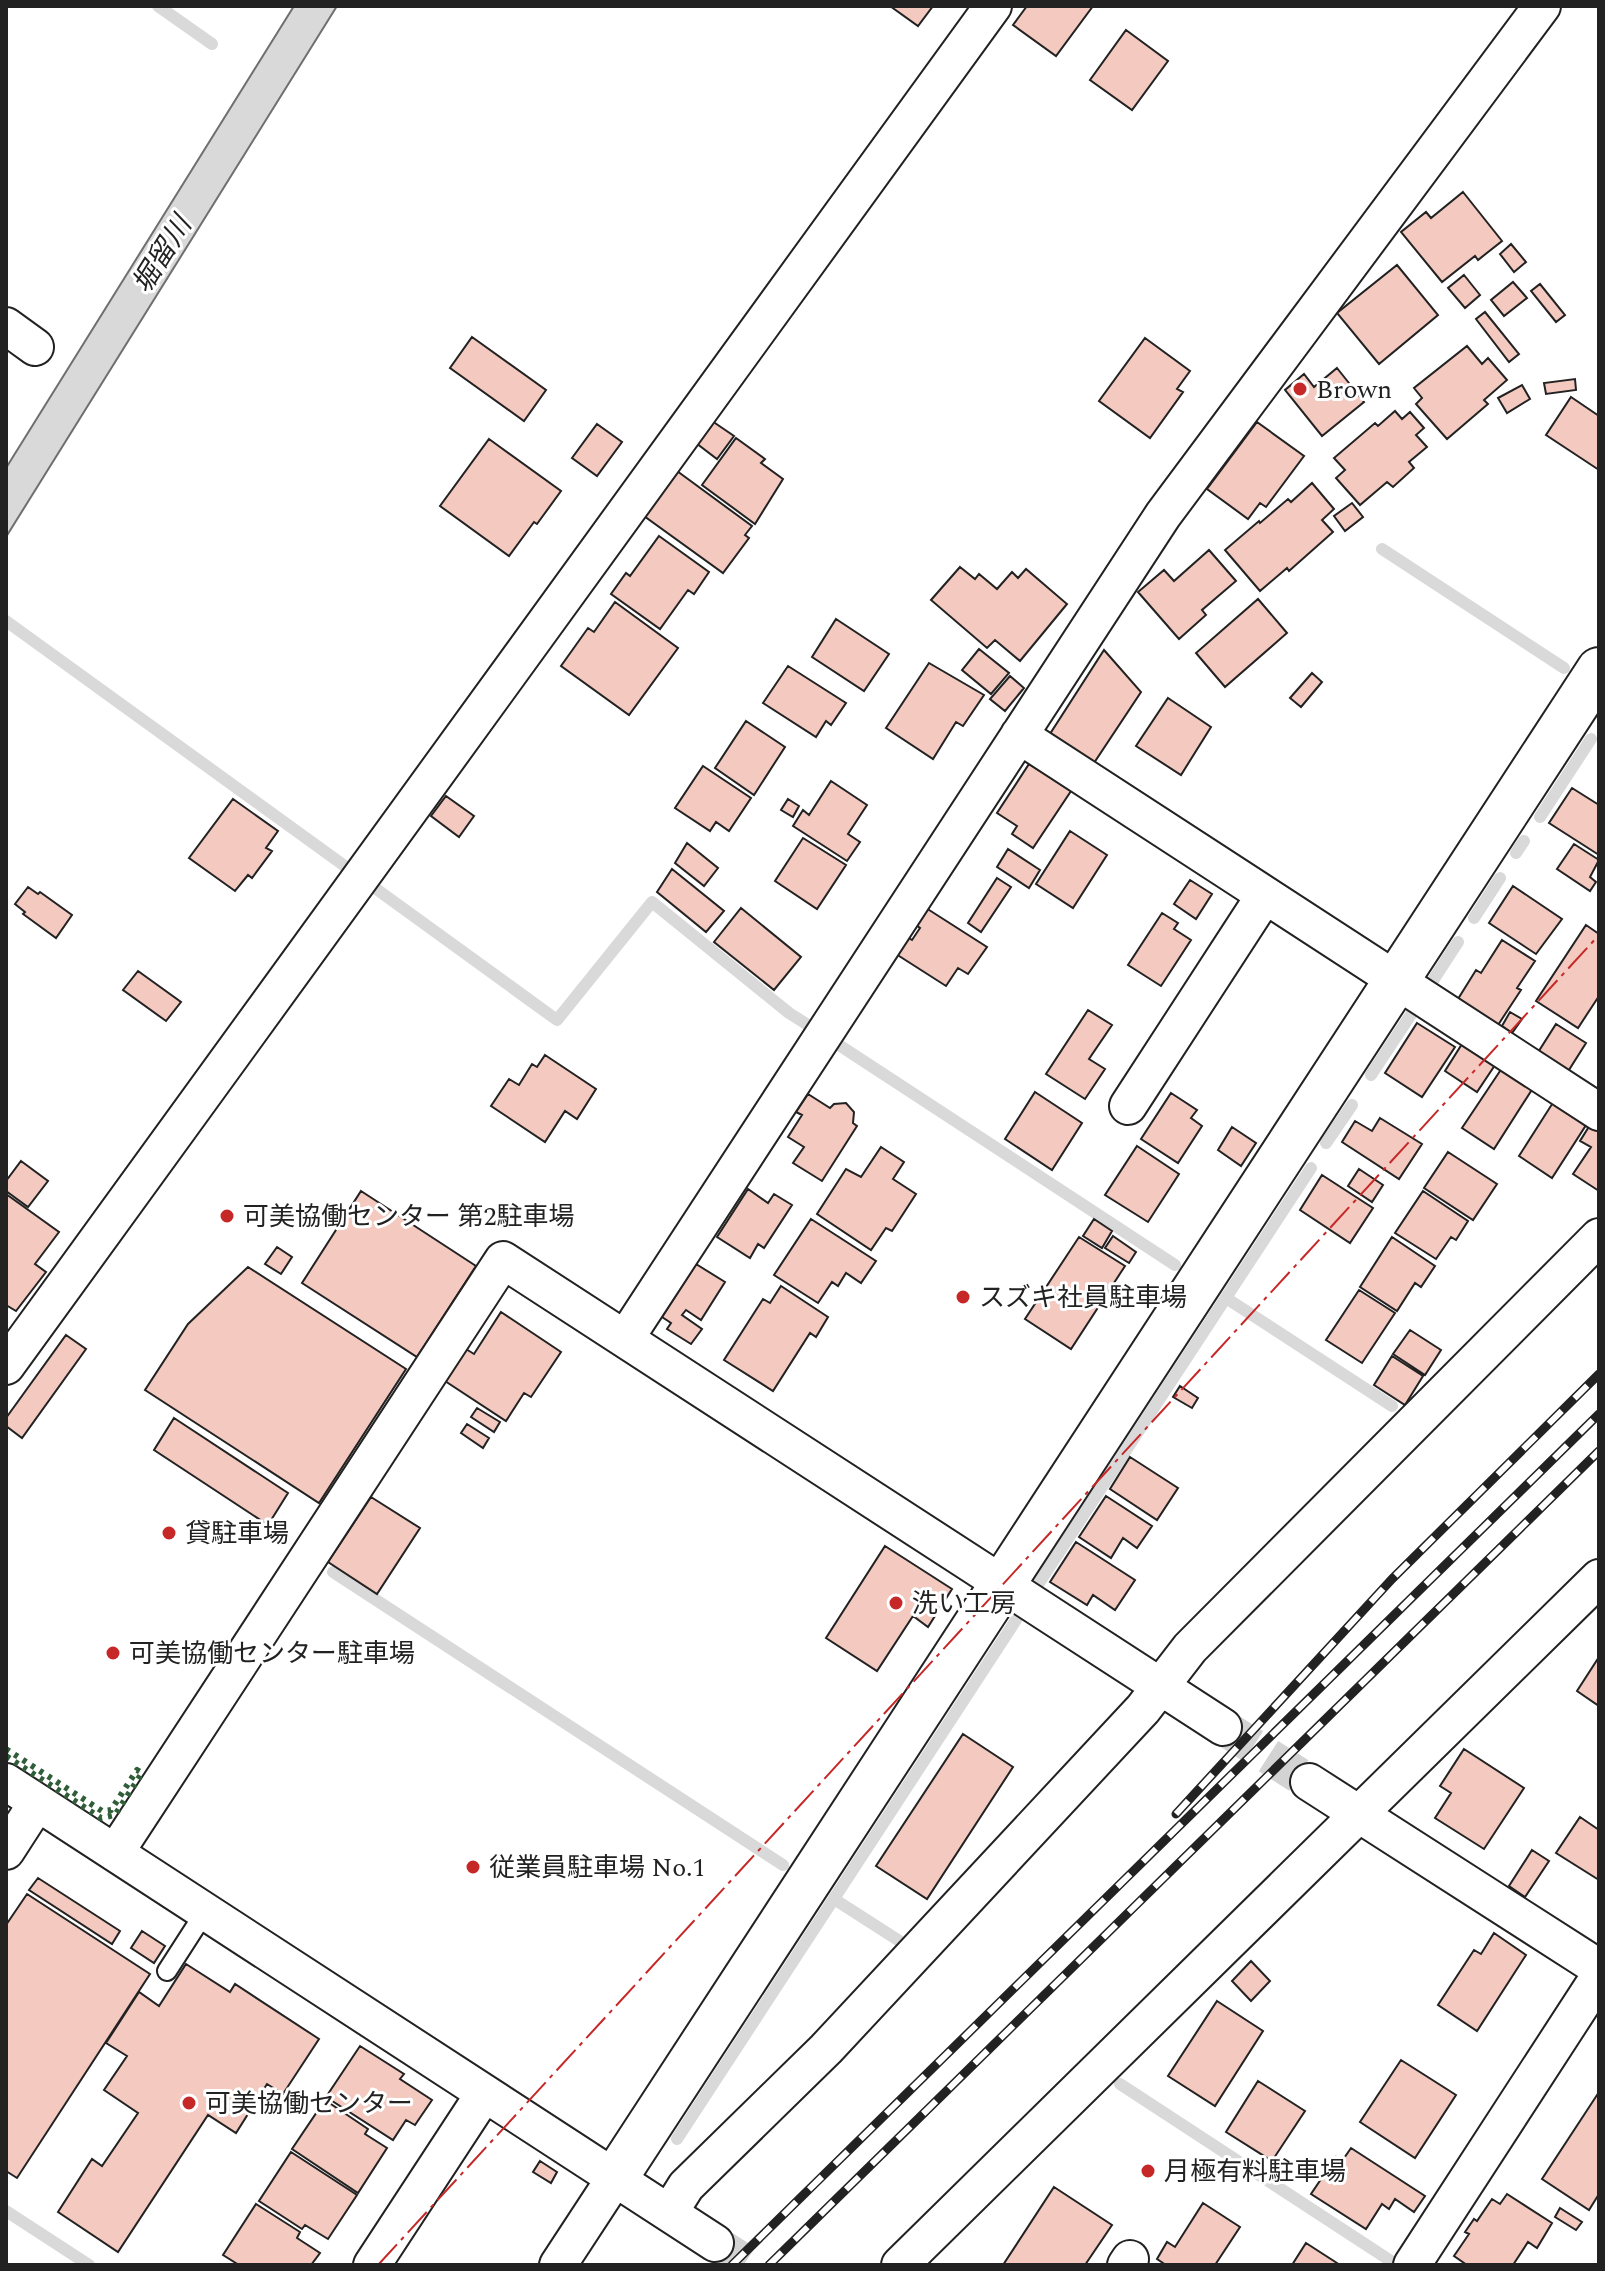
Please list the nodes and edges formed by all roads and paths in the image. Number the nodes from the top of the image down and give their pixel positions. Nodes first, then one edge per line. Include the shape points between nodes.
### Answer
1 (993, 6) edge
2 (1542, 6) edge
3 (6, 326) edge
4 (35, 347) dead end
5 (1599, 670) edge
6 (1019, 735) junction
7 (1265, 895) junction
8 (1396, 980) junction
9 (1128, 1106) dead end
10 (1599, 1112) edge
11 (1599, 1237) edge
12 (625, 1339) junction
13 (6, 1366) edge
14 (1599, 1578) edge
15 (1002, 1585) junction
16 (1159, 1687) junction
17 (1223, 1727) tunnel mouth
18 (6, 1782) edge
19 (1309, 1782) tunnel mouth
20 (37, 1803) junction
21 (1360, 1813) junction
22 (6, 1851) edge
23 (115, 1853) junction
24 (205, 1912) junction
25 (1599, 1968) edge
26 (167, 1971) dead end
27 (1599, 1977) edge
28 (484, 2094) junction
29 (615, 2178) junction
30 (669, 2213) junction
31 (715, 2243) tunnel mouth
32 (372, 2265) edge
33 (558, 2265) edge
34 (900, 2265) edge
35 (1412, 2265) edge

1 - 13 street
2 - 6 street via 1163,515
3 - 4 street
5 - 8 street
6 - 7 street
6 - 12 street
7 - 8 street
7 - 9 street
8 - 10 street
8 - 15 street
11 - 16 street via 1190,1648
12 - 15 street
12 - 23 street via 503,1260
14 - 21 street
15 - 16 street
15 - 29 street
16 - 17 street
16 - 30 street via 826,2049 686,2186
18 - 20 street
19 - 21 street
20 - 22 street
20 - 23 street
21 - 25 street
21 - 34 street
23 - 24 street
24 - 26 lane
24 - 28 street
27 - 35 street
28 - 29 street
28 - 32 street
29 - 30 street
29 - 33 street
30 - 31 street

